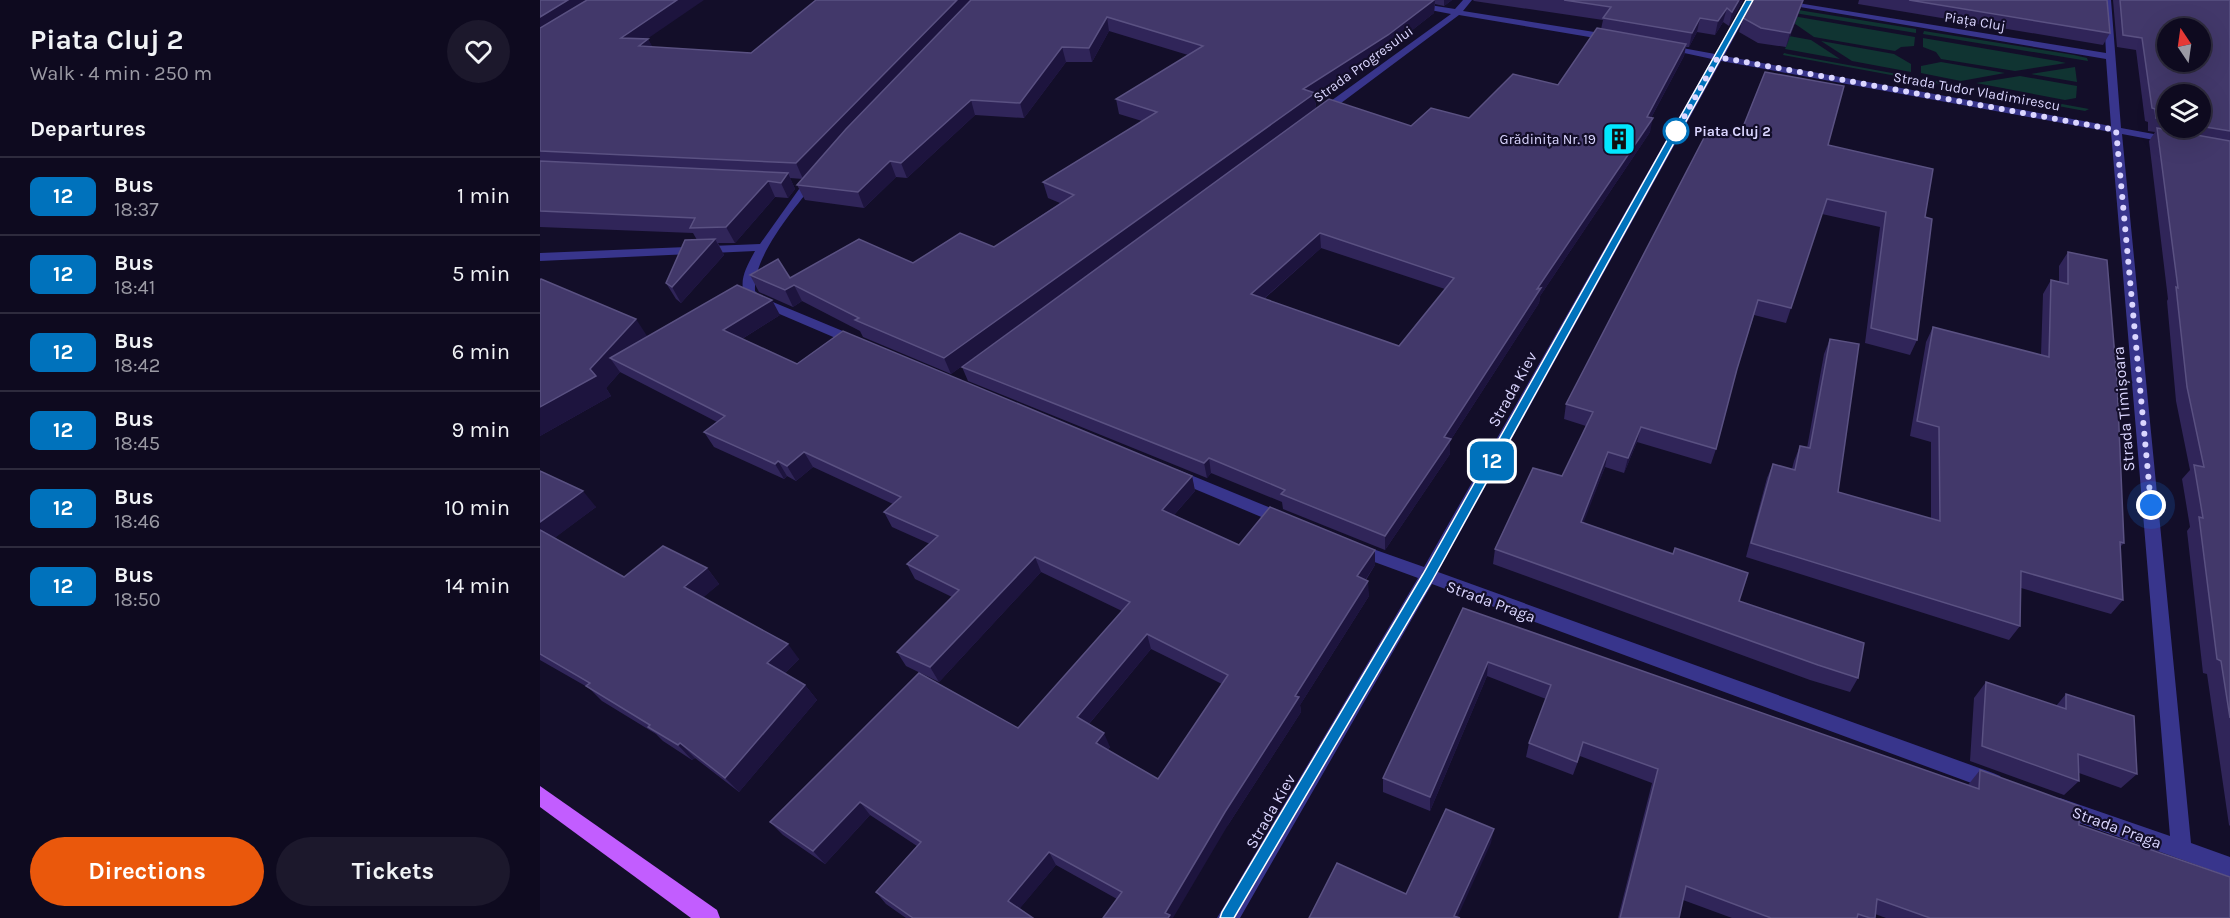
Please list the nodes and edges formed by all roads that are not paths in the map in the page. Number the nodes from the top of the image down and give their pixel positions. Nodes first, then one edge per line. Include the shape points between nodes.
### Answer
1 (1382, 0) edge
2 (1468, 0) edge
3 (1750, 0) edge
4 (1762, 0) edge
5 (2107, 0) edge
6 (1459, 11) junction
7 (1621, 40) edge
8 (1655, 46) edge
9 (1718, 57) junction
10 (2111, 57) junction
11 (1314, 118) edge
12 (2116, 130) junction
13 (2184, 143) edge
14 (822, 168) edge
15 (764, 247) junction
16 (540, 257) edge
17 (872, 348) edge
18 (1163, 470) edge
19 (1295, 524) edge
20 (1340, 543) edge
21 (1427, 577) junction
22 (2014, 790) edge
23 (540, 795) edge
24 (2048, 802) edge
25 (2182, 851) junction
26 (2230, 867) edge
27 (709, 918) edge
28 (1228, 918) edge

1 - 6 street
2 - 6 street, Strada Progresului
3 - 9 street, Strada Kiev
4 - 10 street, Piața Cluj
5 - 10 street, Strada Timișoara
6 - 7 street
6 - 11 street, Strada Progresului
8 - 9 street, Strada Tudor Vladimirescu
9 - 12 street, Strada Tudor Vladimirescu
9 - 21 street, Strada Kiev
10 - 12 street, Strada Timișoara
12 - 13 street, Strada Tudor Vladimirescu
12 - 25 street, Strada Timișoara
14 - 15 street via 801,183
15 - 16 street
15 - 17 street via 749,280 750,295
18 - 19 street
20 - 21 street, Strada Praga
21 - 22 street, Strada Praga
21 - 28 street, Strada Kiev
23 - 27 main road
24 - 25 street, Strada Praga
25 - 26 street, Strada Praga

